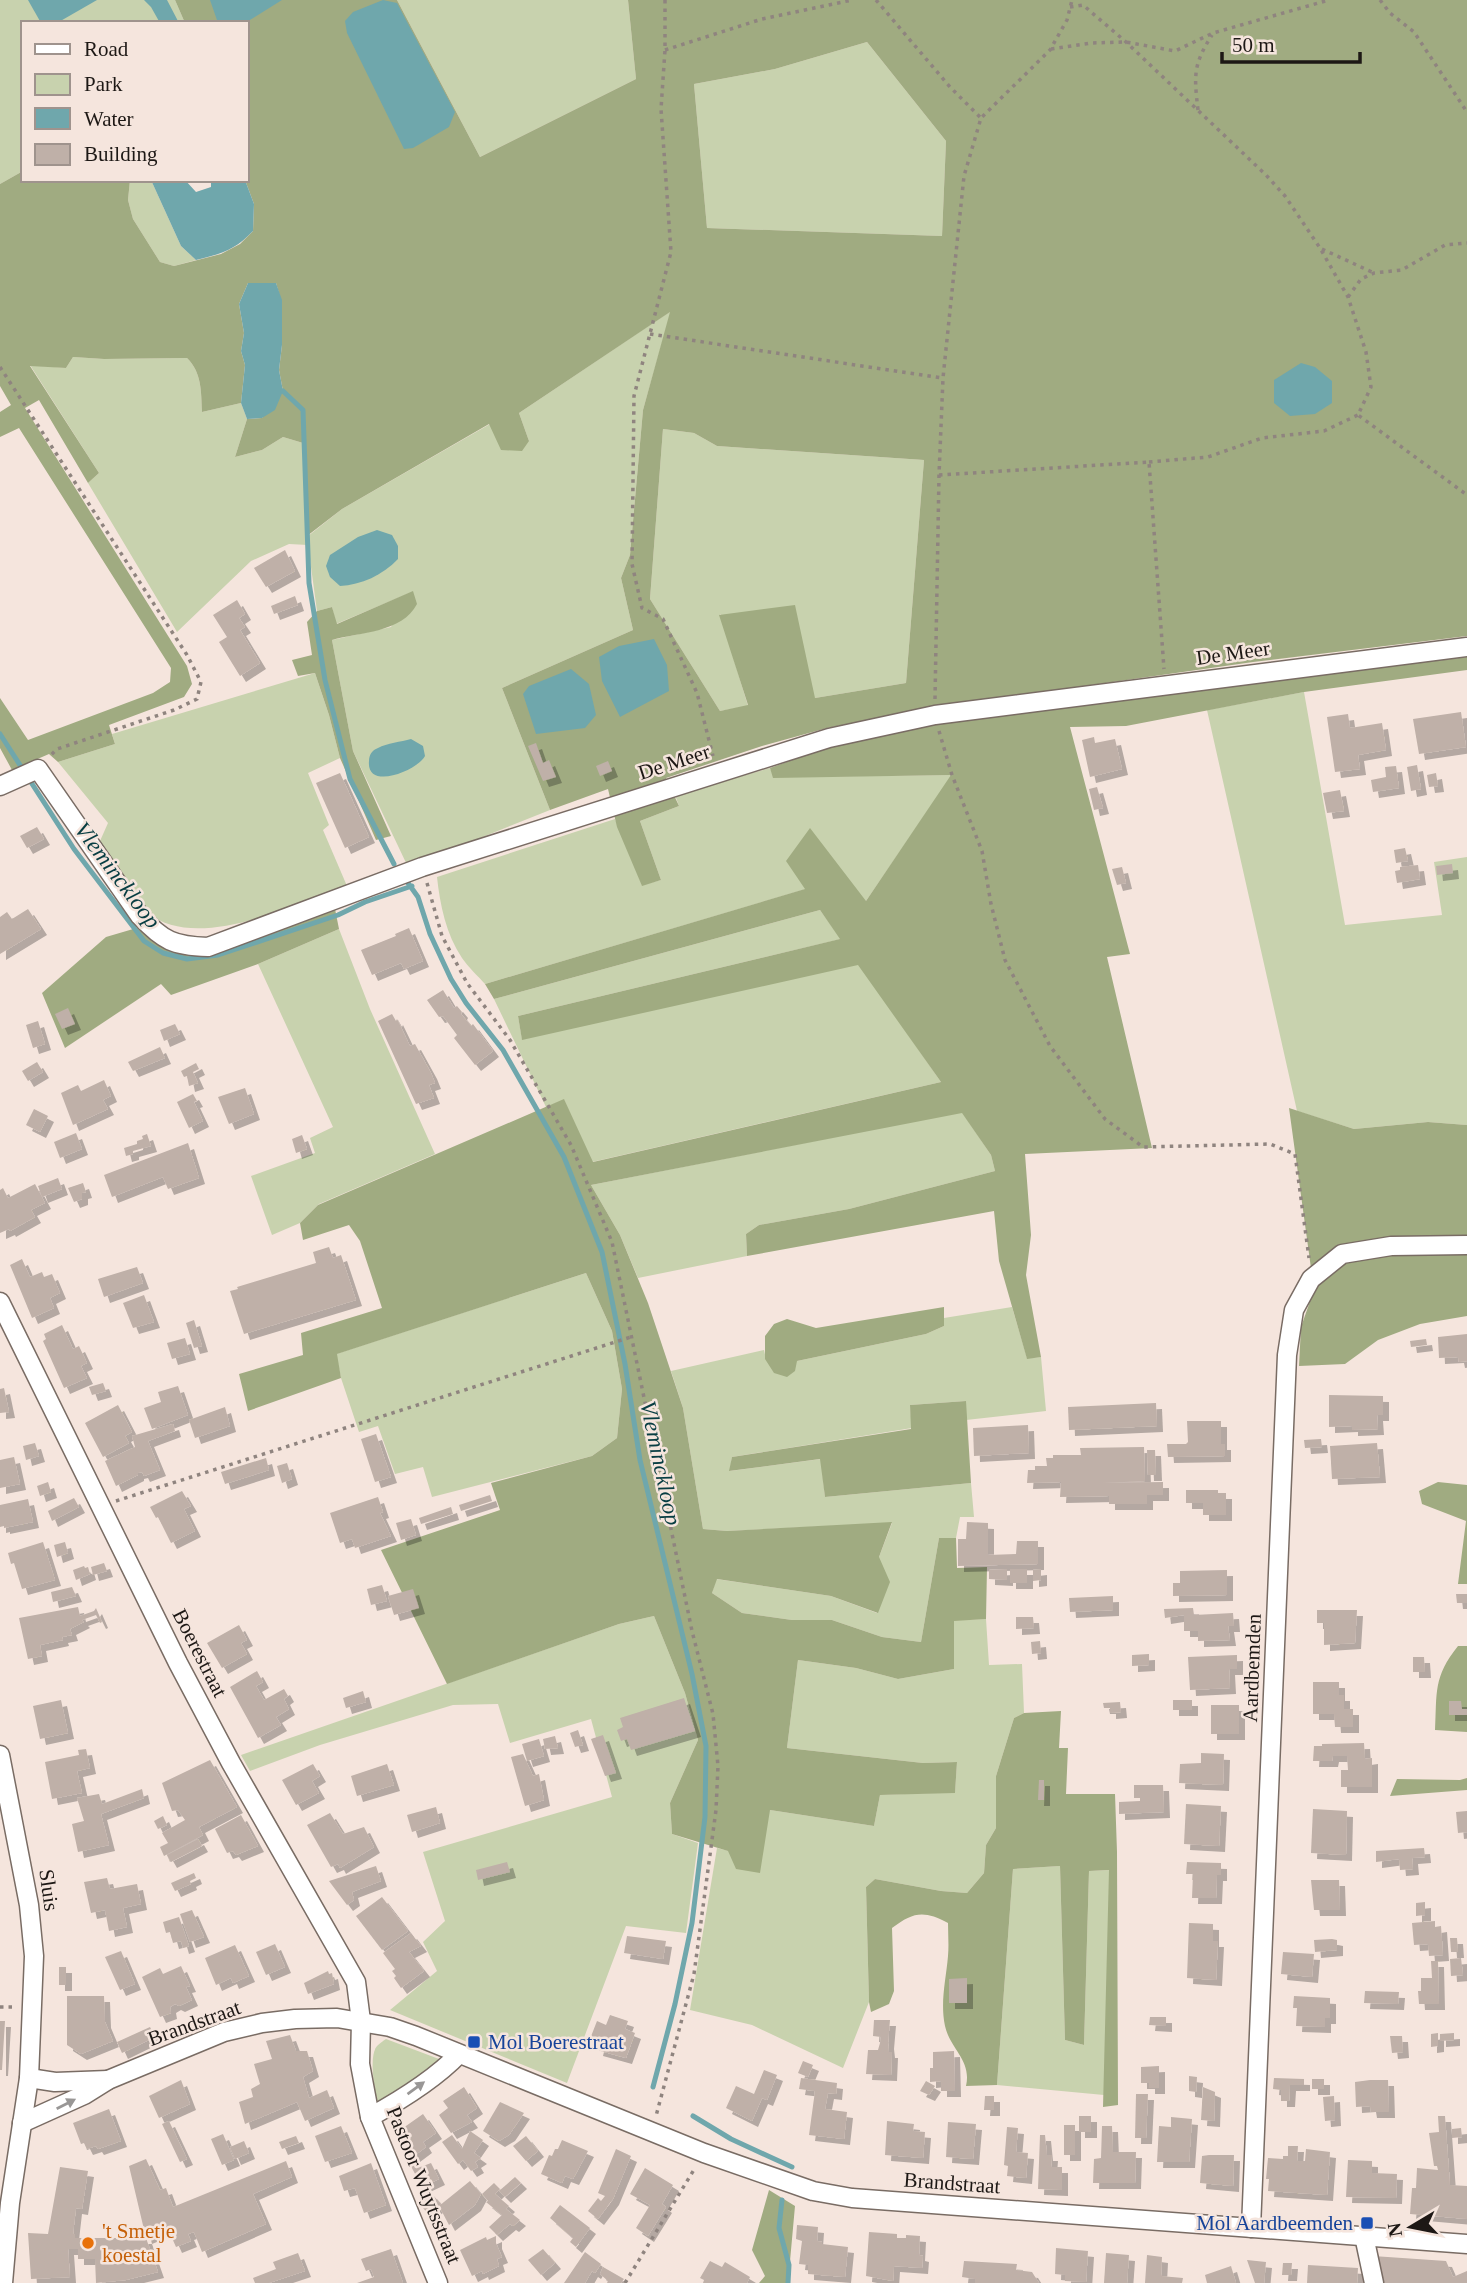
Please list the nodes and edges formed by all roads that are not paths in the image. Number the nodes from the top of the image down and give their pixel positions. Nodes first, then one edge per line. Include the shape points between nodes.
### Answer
1 (1467, 647) edge
2 (0, 786) edge
3 (1467, 1245) edge
4 (0, 1302) edge
5 (0, 1755) edge
6 (361, 2021) junction
7 (459, 2054) junction
8 (29, 2078) junction
9 (108, 2080) junction
10 (370, 2118) junction
11 (22, 2123) junction
12 (5, 2202) edge
13 (1251, 2228) junction
14 (1364, 2236) junction
15 (1467, 2244) edge
16 (3, 2283) edge
17 (438, 2283) edge
18 (1374, 2283) edge

1 - 2 street, De Meer via 935,715 829,738 422,867 208,947 181,946 159,936 140,916 38,769
3 - 13 street, Aardbemden via 1391,1246 1342,1254 1311,1279 1294,1310 1287,1355
4 - 6 street, Boerestraat via 225,1752 349,1968 356,1982
5 - 8 street, Sluis via 29,1905 34,1956
6 - 7 street, Brandstraat via 390,2027
6 - 9 street, Brandstraat via 321,2017 249,2026
6 - 10 street, Pastoor Wuytsstraat via 360,2064
10 -> 7 street
7 - 13 street, Brandstraat via 802,2188 852,2198
8 - 9 street, Brandstraat
8 - 11 street, Sluis
11 -> 9 street, Brandstraat
10 - 17 street, Pastoor Wuytsstraat
11 - 12 street, Sluis
12 - 16 street, Sluis
13 - 14 street, Brandstraat
14 - 15 street, Brandstraat
14 - 18 street

